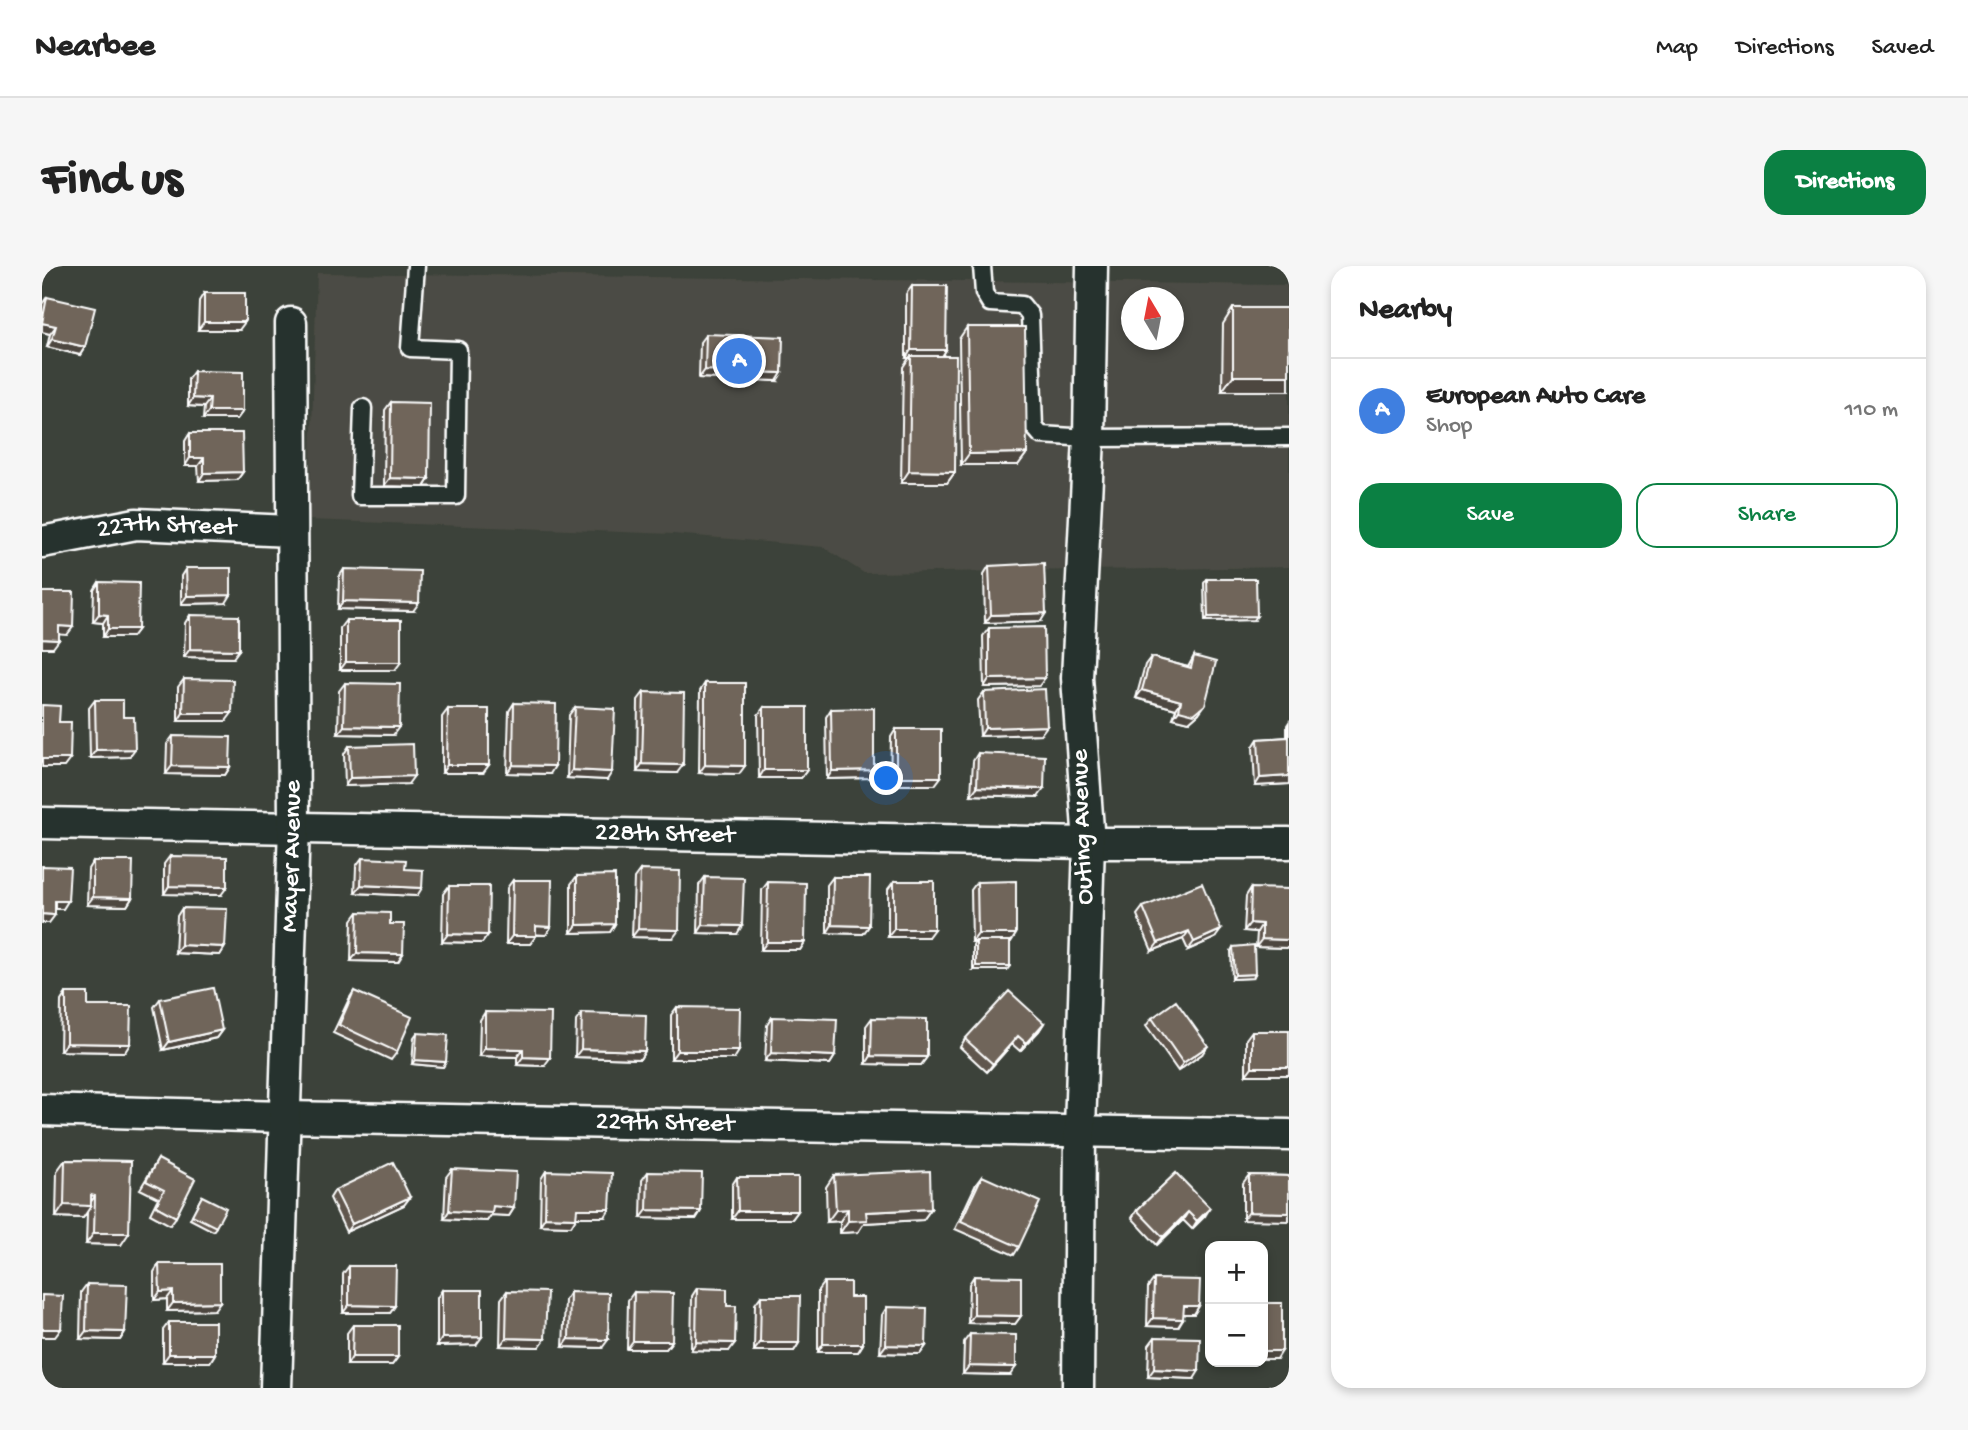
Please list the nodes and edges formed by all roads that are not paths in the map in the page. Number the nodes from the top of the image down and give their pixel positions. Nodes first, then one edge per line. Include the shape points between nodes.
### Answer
1 (416, 266) edge
2 (982, 266) edge
3 (1092, 266) edge
4 (291, 323) dead end
5 (363, 408) dead end
6 (1289, 437) edge
7 (1089, 438) junction
8 (290, 531) junction
9 (42, 542) edge
10 (42, 823) edge
11 (294, 825) junction
12 (1089, 843) junction
13 (1289, 843) edge
14 (42, 1110) edge
15 (285, 1117) junction
16 (1080, 1131) junction
17 (1289, 1135) edge
18 (276, 1388) edge
19 (1078, 1388) edge

1 - 5 lane via 411,348 458,350 456,496 360,496
2 - 7 lane via 984,293 990,303 1022,305 1030,315 1034,427 1041,435
3 - 7 street, Outing Avenue
4 - 8 street, Mayer Avenue
6 - 7 lane
7 - 12 street, Outing Avenue via 1077,678
8 - 9 street, 227th Street via 136,524
8 - 11 street, Mayer Avenue
10 - 11 street, 228th Street
11 - 12 street, 228th Street
11 - 15 street, Mayer Avenue
12 - 13 street, 228th Street
12 - 16 street, Outing Avenue
14 - 15 street, 229th Street
15 - 16 street, 229th Street
15 - 18 street, Mayer Avenue
16 - 17 street, 229th Street
16 - 19 street, Outing Avenue

